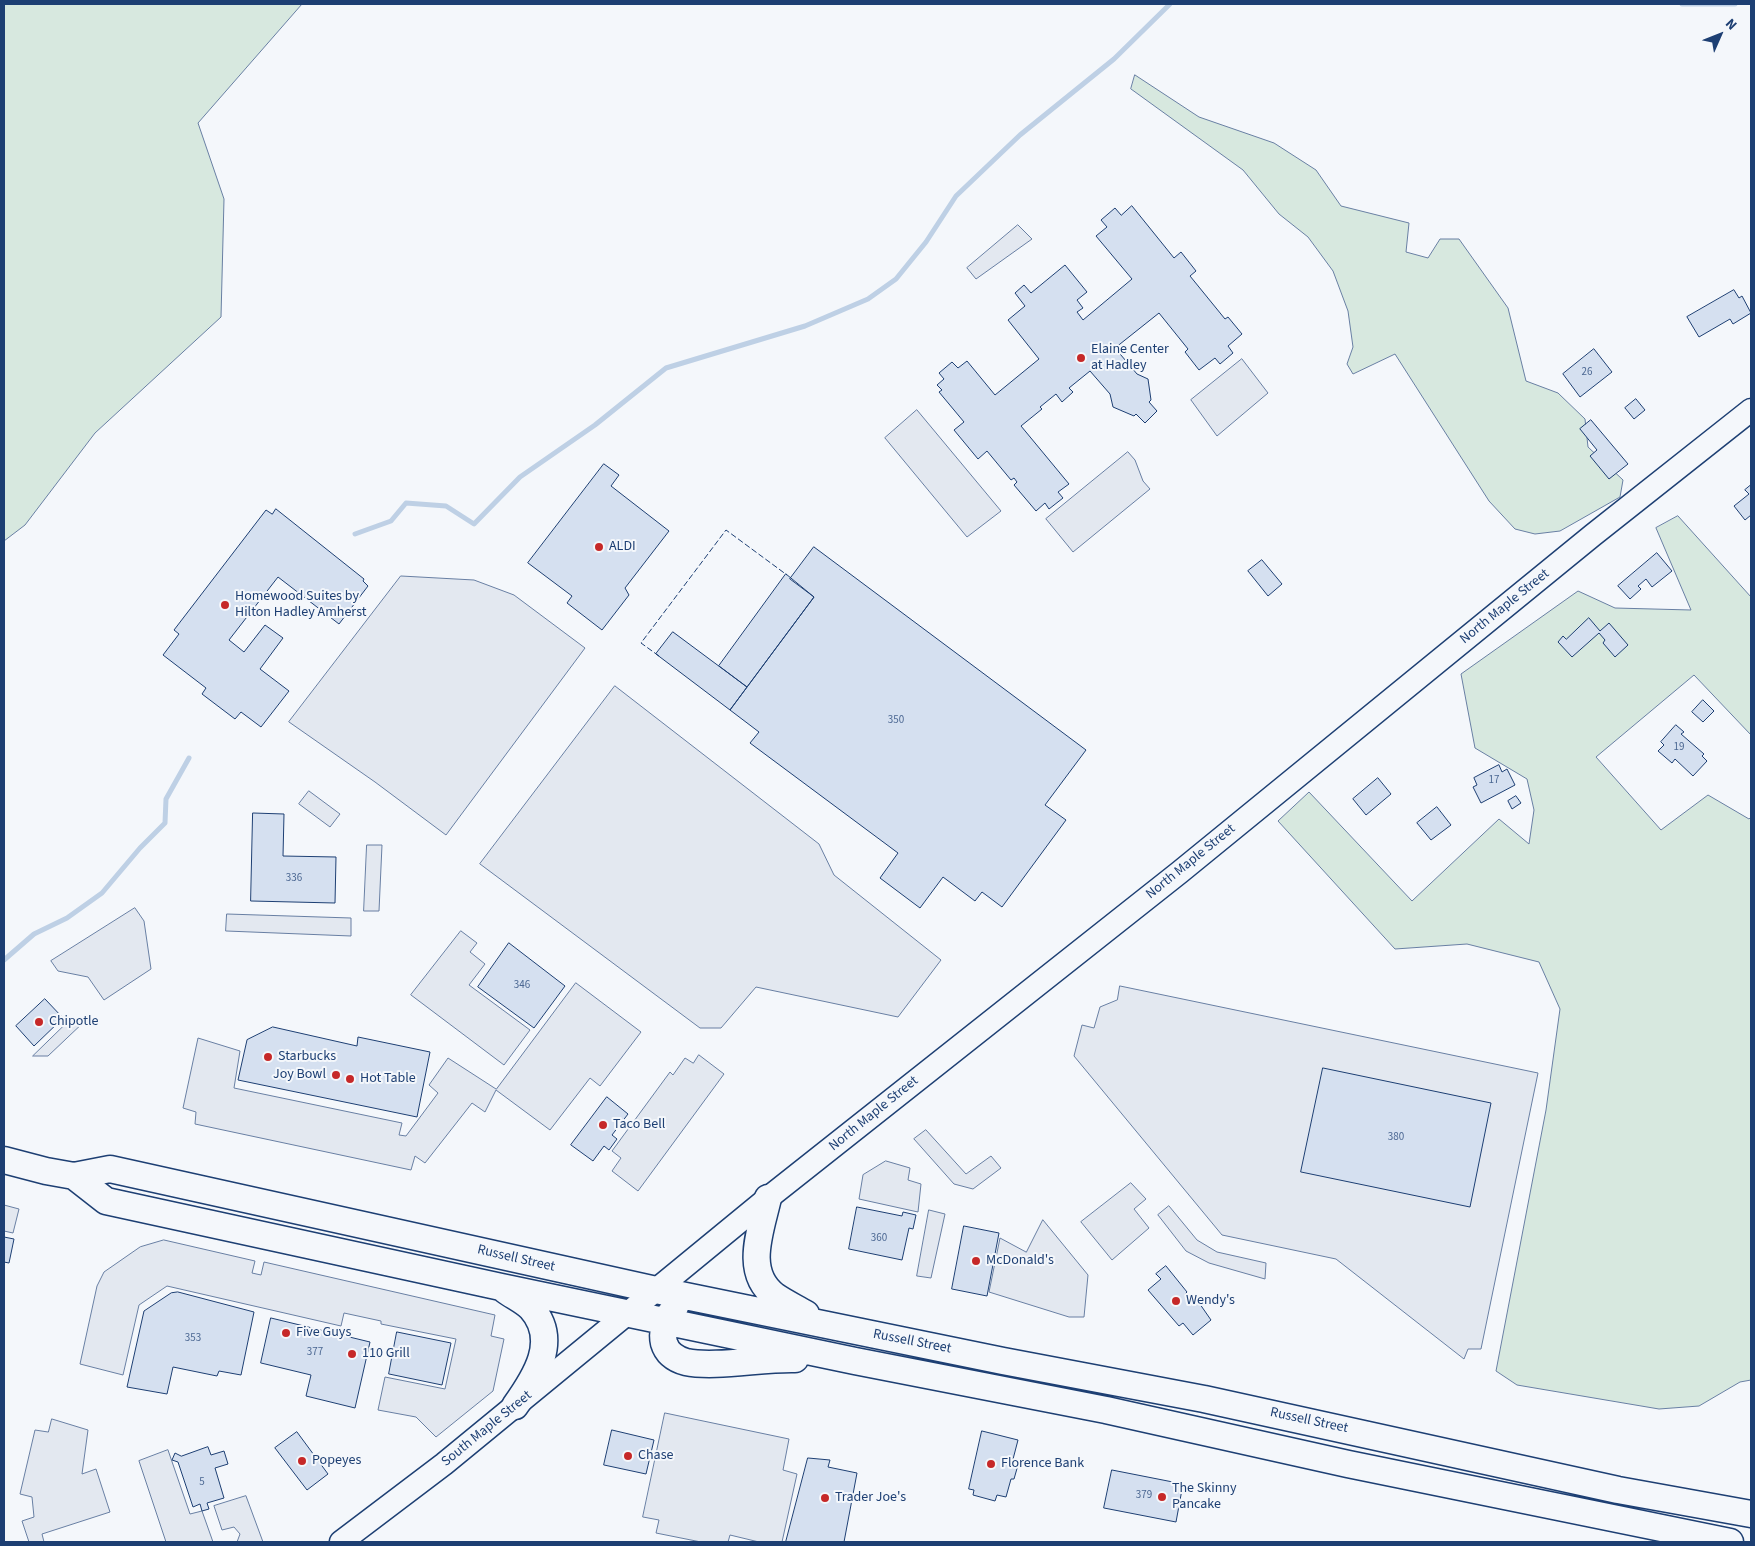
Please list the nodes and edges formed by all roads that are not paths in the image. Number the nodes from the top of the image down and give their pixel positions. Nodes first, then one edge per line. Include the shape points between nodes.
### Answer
1 (1751, 410) edge
2 (4, 1160) edge
3 (74, 1176) junction
4 (768, 1198) junction
5 (501, 1287) junction
6 (656, 1290) junction
7 (686, 1296) junction
8 (630, 1312) junction
9 (667, 1321) junction
10 (824, 1324) junction
11 (855, 1361) junction
12 (515, 1406) junction
13 (1751, 1514) edge
14 (341, 1542) edge
15 (1730, 1542) edge

1 - 4 main road, North Maple Street via 1180,872
2 - 3 highway, Russell Street
3 - 5 highway, Russell Street via 106,1201
3 - 6 highway, Russell Street via 110,1169
4 - 6 main road, North Maple Street
4 - 10 highway via 756,1256 760,1276 776,1297
5 - 8 highway, Russell Street
5 - 12 highway via 531,1308 544,1338 544,1357 536,1377
6 - 7 highway, Russell Street
6 - 8 main road, North Maple Street
7 - 9 highway
7 - 10 highway, Russell Street
8 - 9 highway, Russell Street
8 - 12 main road, South Maple Street
9 - 11 highway, Russell Street
9 - 11 highway via 663,1336 666,1351 686,1362 781,1358
10 - 13 highway, Russell Street via 1204,1399 1608,1488
11 - 15 highway, Russell Street via 1106,1410 1348,1464
12 - 14 main road, South Maple Street

